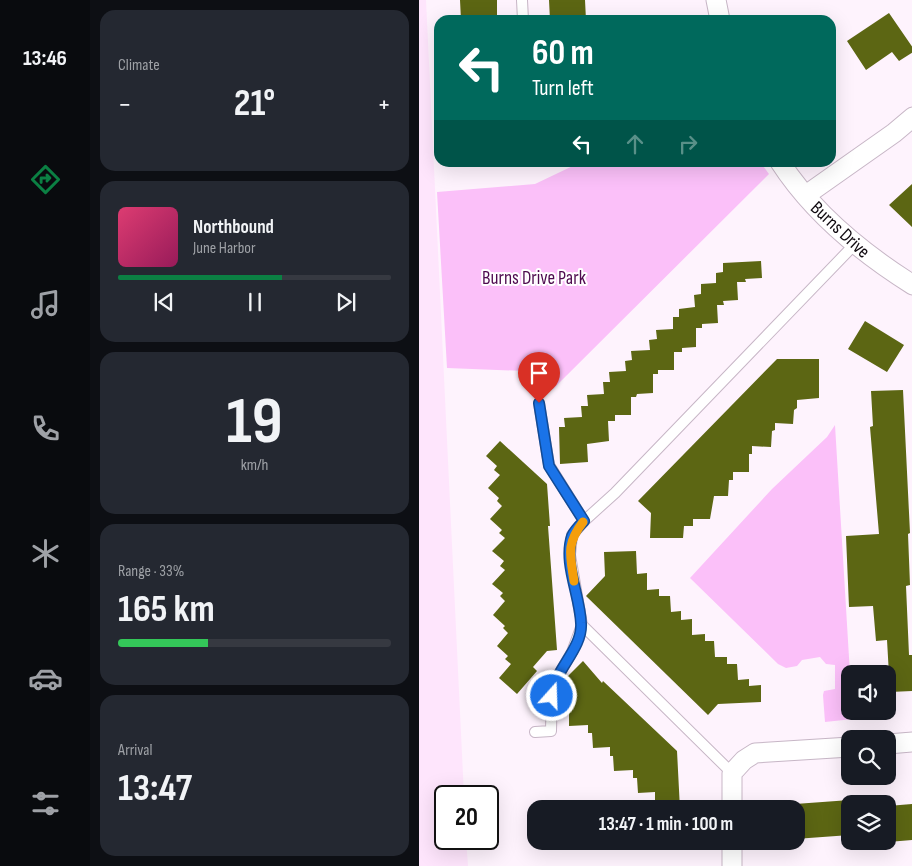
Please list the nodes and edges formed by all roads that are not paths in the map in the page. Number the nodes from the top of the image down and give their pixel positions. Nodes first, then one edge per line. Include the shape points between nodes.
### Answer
1 (522, 0) edge
2 (716, 0) edge
3 (523, 15) edge
4 (718, 15) edge
5 (912, 117) edge
6 (784, 167) edge
7 (806, 195) junction
8 (854, 245) junction
9 (912, 285) edge
10 (539, 403) dead end
11 (584, 521) junction
12 (582, 625) junction
13 (535, 732) dead end
14 (912, 742) edge
15 (896, 743) edge
16 (841, 748) edge
17 (732, 773) junction
18 (732, 800) edge
19 (732, 850) edge
20 (732, 866) edge

1 - 3 lane
2 - 4 street
5 - 7 street
6 - 7 street, Burns Drive
7 - 8 street, Burns Drive
8 - 9 street, Burns Drive
8 - 11 lane via 615,493
10 - 11 lane via 549,466
11 - 12 lane via 573,535 570,555
12 - 13 lane via 573,652 553,686 551,731
12 - 17 lane
14 - 15 street
16 - 17 street via 755,753
17 - 18 street
19 - 20 street

